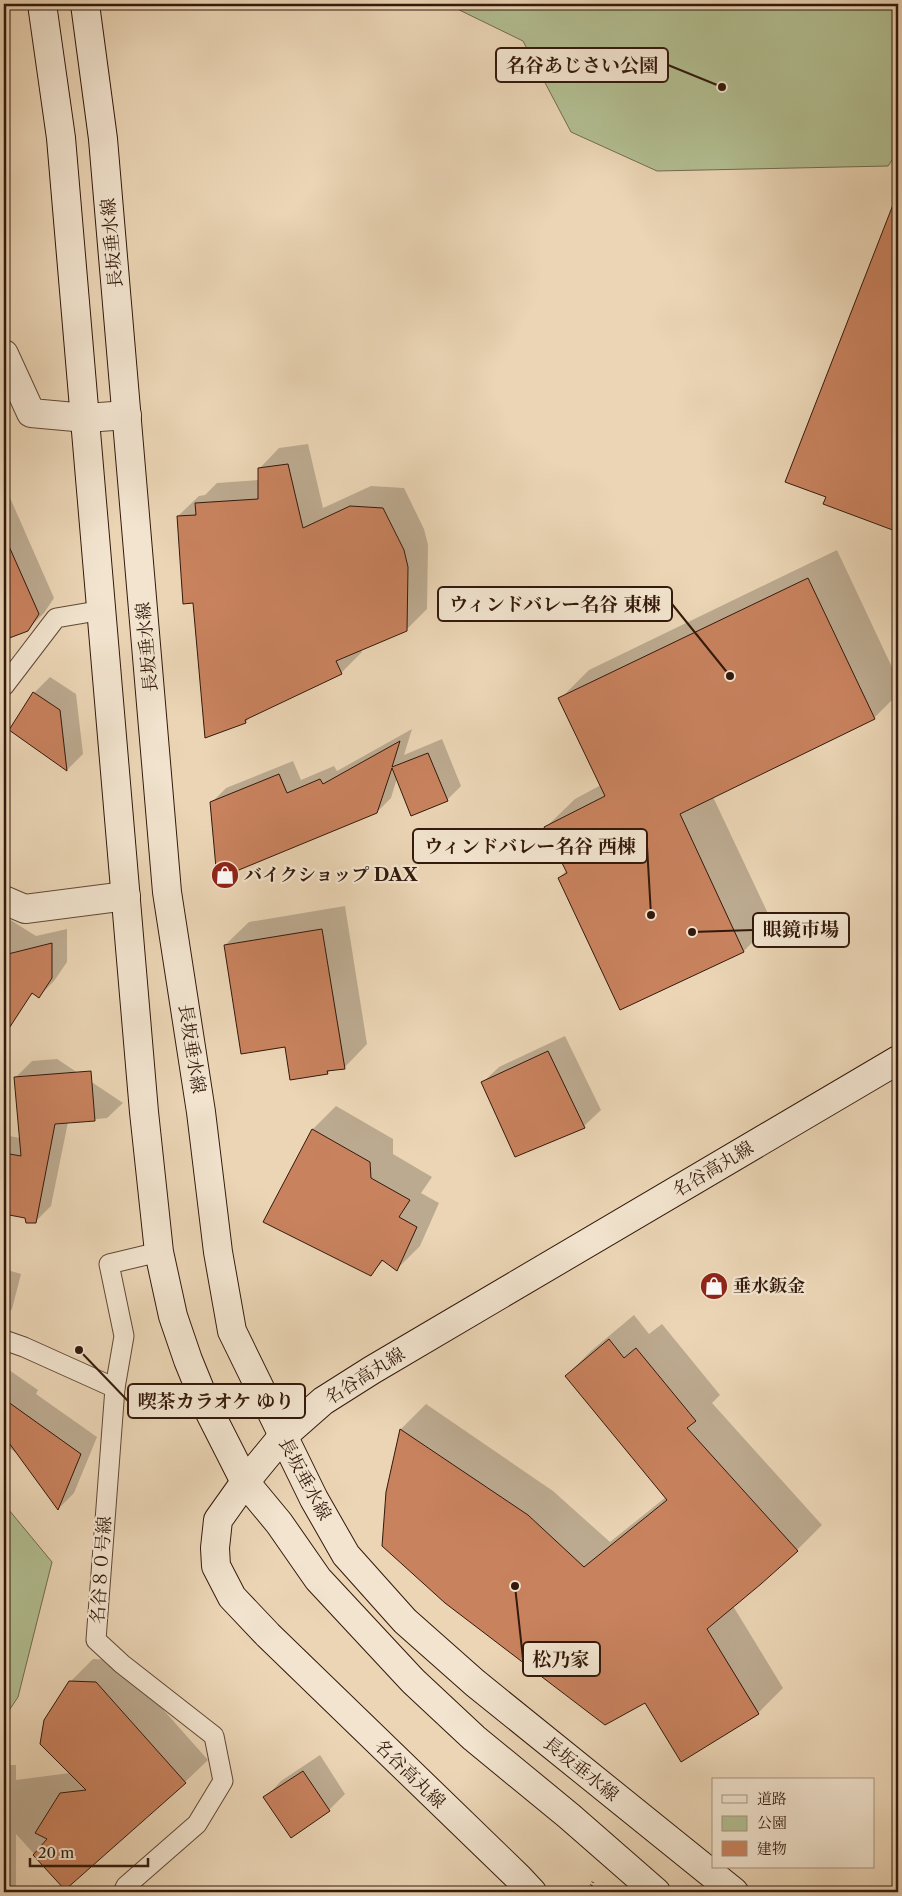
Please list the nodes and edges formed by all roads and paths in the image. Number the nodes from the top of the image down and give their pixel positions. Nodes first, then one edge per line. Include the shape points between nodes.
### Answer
1 (42, 4) edge
2 (85, 4) edge
3 (4, 354) edge
4 (127, 415) junction
5 (86, 418) junction
6 (102, 610) junction
7 (4, 686) edge
8 (126, 896) junction
9 (4, 900) edge
10 (898, 1060) edge
11 (160, 1252) junction
12 (4, 1340) edge
13 (115, 1388) junction
14 (282, 1437) junction
15 (245, 1482) junction
16 (594, 1881) dead end
17 (122, 1892) edge
18 (532, 1892) edge
19 (588, 1892) edge
20 (656, 1892) edge
21 (734, 1892) edge

1 - 5 main road via 60,138
2 - 4 main road, 長坂垂水線 via 103,139
3 - 5 main road via 31,413
4 - 5 main road
4 - 14 main road, 長坂垂水線 via 167,892 201,1112 218,1252 232,1331
5 - 6 main road
6 - 7 lane via 56,618
6 - 8 main road
8 - 9 main road via 25,909
8 - 11 main road via 144,1112
10 - 14 main road, 名谷高丸線 via 372,1370 323,1401
11 - 13 lane, 名谷８０号線 via 109,1264 124,1336
11 - 15 main road via 173,1316 188,1360 221,1437
12 - 13 lane
13 - 17 lane, 名谷８０号線 via 96,1640 214,1736 223,1781 197,1824
14 - 15 main road, 名谷高丸線
14 - 21 main road, 長坂垂水線 via 346,1555 406,1621 476,1683
15 - 18 main road, 名谷高丸線 via 218,1520 216,1566 232,1597
15 - 20 main road via 279,1523 318,1579 413,1681 474,1738
16 - 19 path

